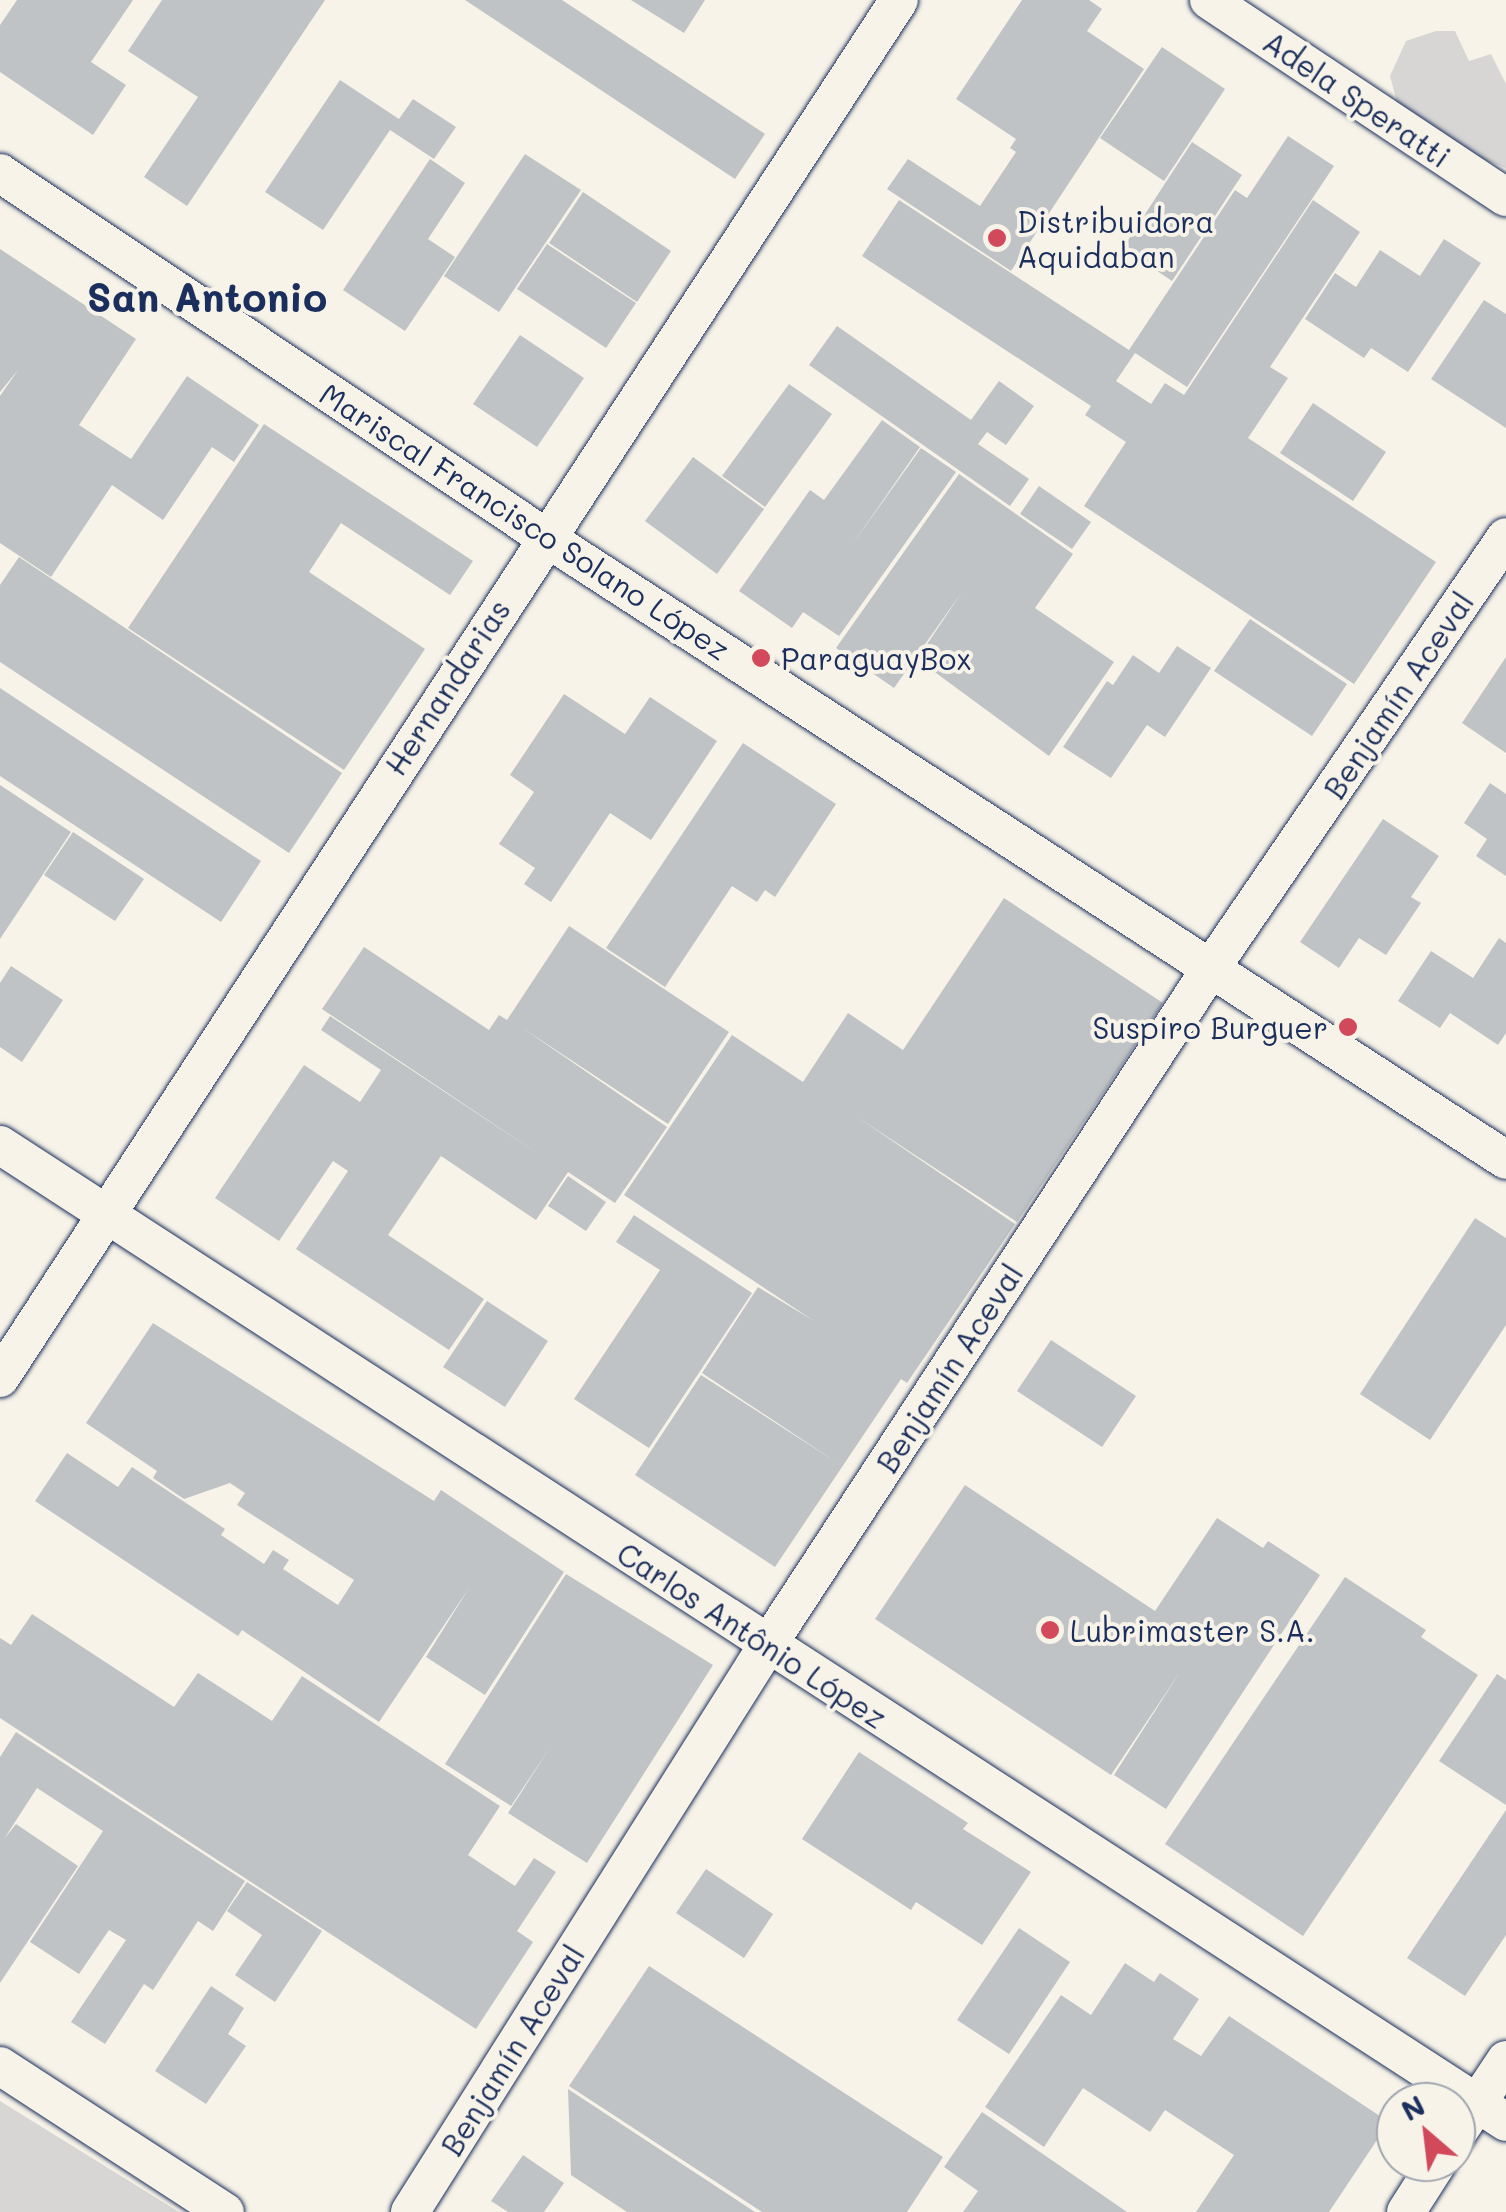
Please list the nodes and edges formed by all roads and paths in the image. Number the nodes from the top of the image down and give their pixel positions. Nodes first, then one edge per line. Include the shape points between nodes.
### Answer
1 (899, 0) edge
2 (1208, 0) edge
3 (0, 172) edge
4 (1506, 198) edge
5 (545, 537) junction
6 (1506, 537) edge
7 (1211, 968) junction
8 (0, 1145) edge
9 (1506, 1160) edge
10 (104, 1214) junction
11 (0, 1378) edge
12 (767, 1646) junction
13 (1506, 2060) edge
14 (0, 2066) edge
15 (1491, 2112) edge
16 (1425, 2182) edge
17 (225, 2212) edge
18 (410, 2212) edge
19 (1406, 2212) edge

1 - 5 street, Hernandarias
2 - 4 street, Adela Speratti
3 - 5 street, Mariscal Francisco Solano López
5 - 7 street, Mariscal Francisco Solano López
5 - 10 street, Hernandarias
6 - 7 street, Benjamín Aceval
7 - 9 street, Mariscal Francisco Solano López
7 - 12 street, Benjamín Aceval
8 - 10 street, Carlos Antônio López
10 - 11 street, Hernandarias
10 - 12 street, Carlos Antônio López
12 - 15 street, Carlos Antônio López
12 - 18 street, Benjamín Aceval
13 - 15 street
14 - 17 street
16 - 19 street

